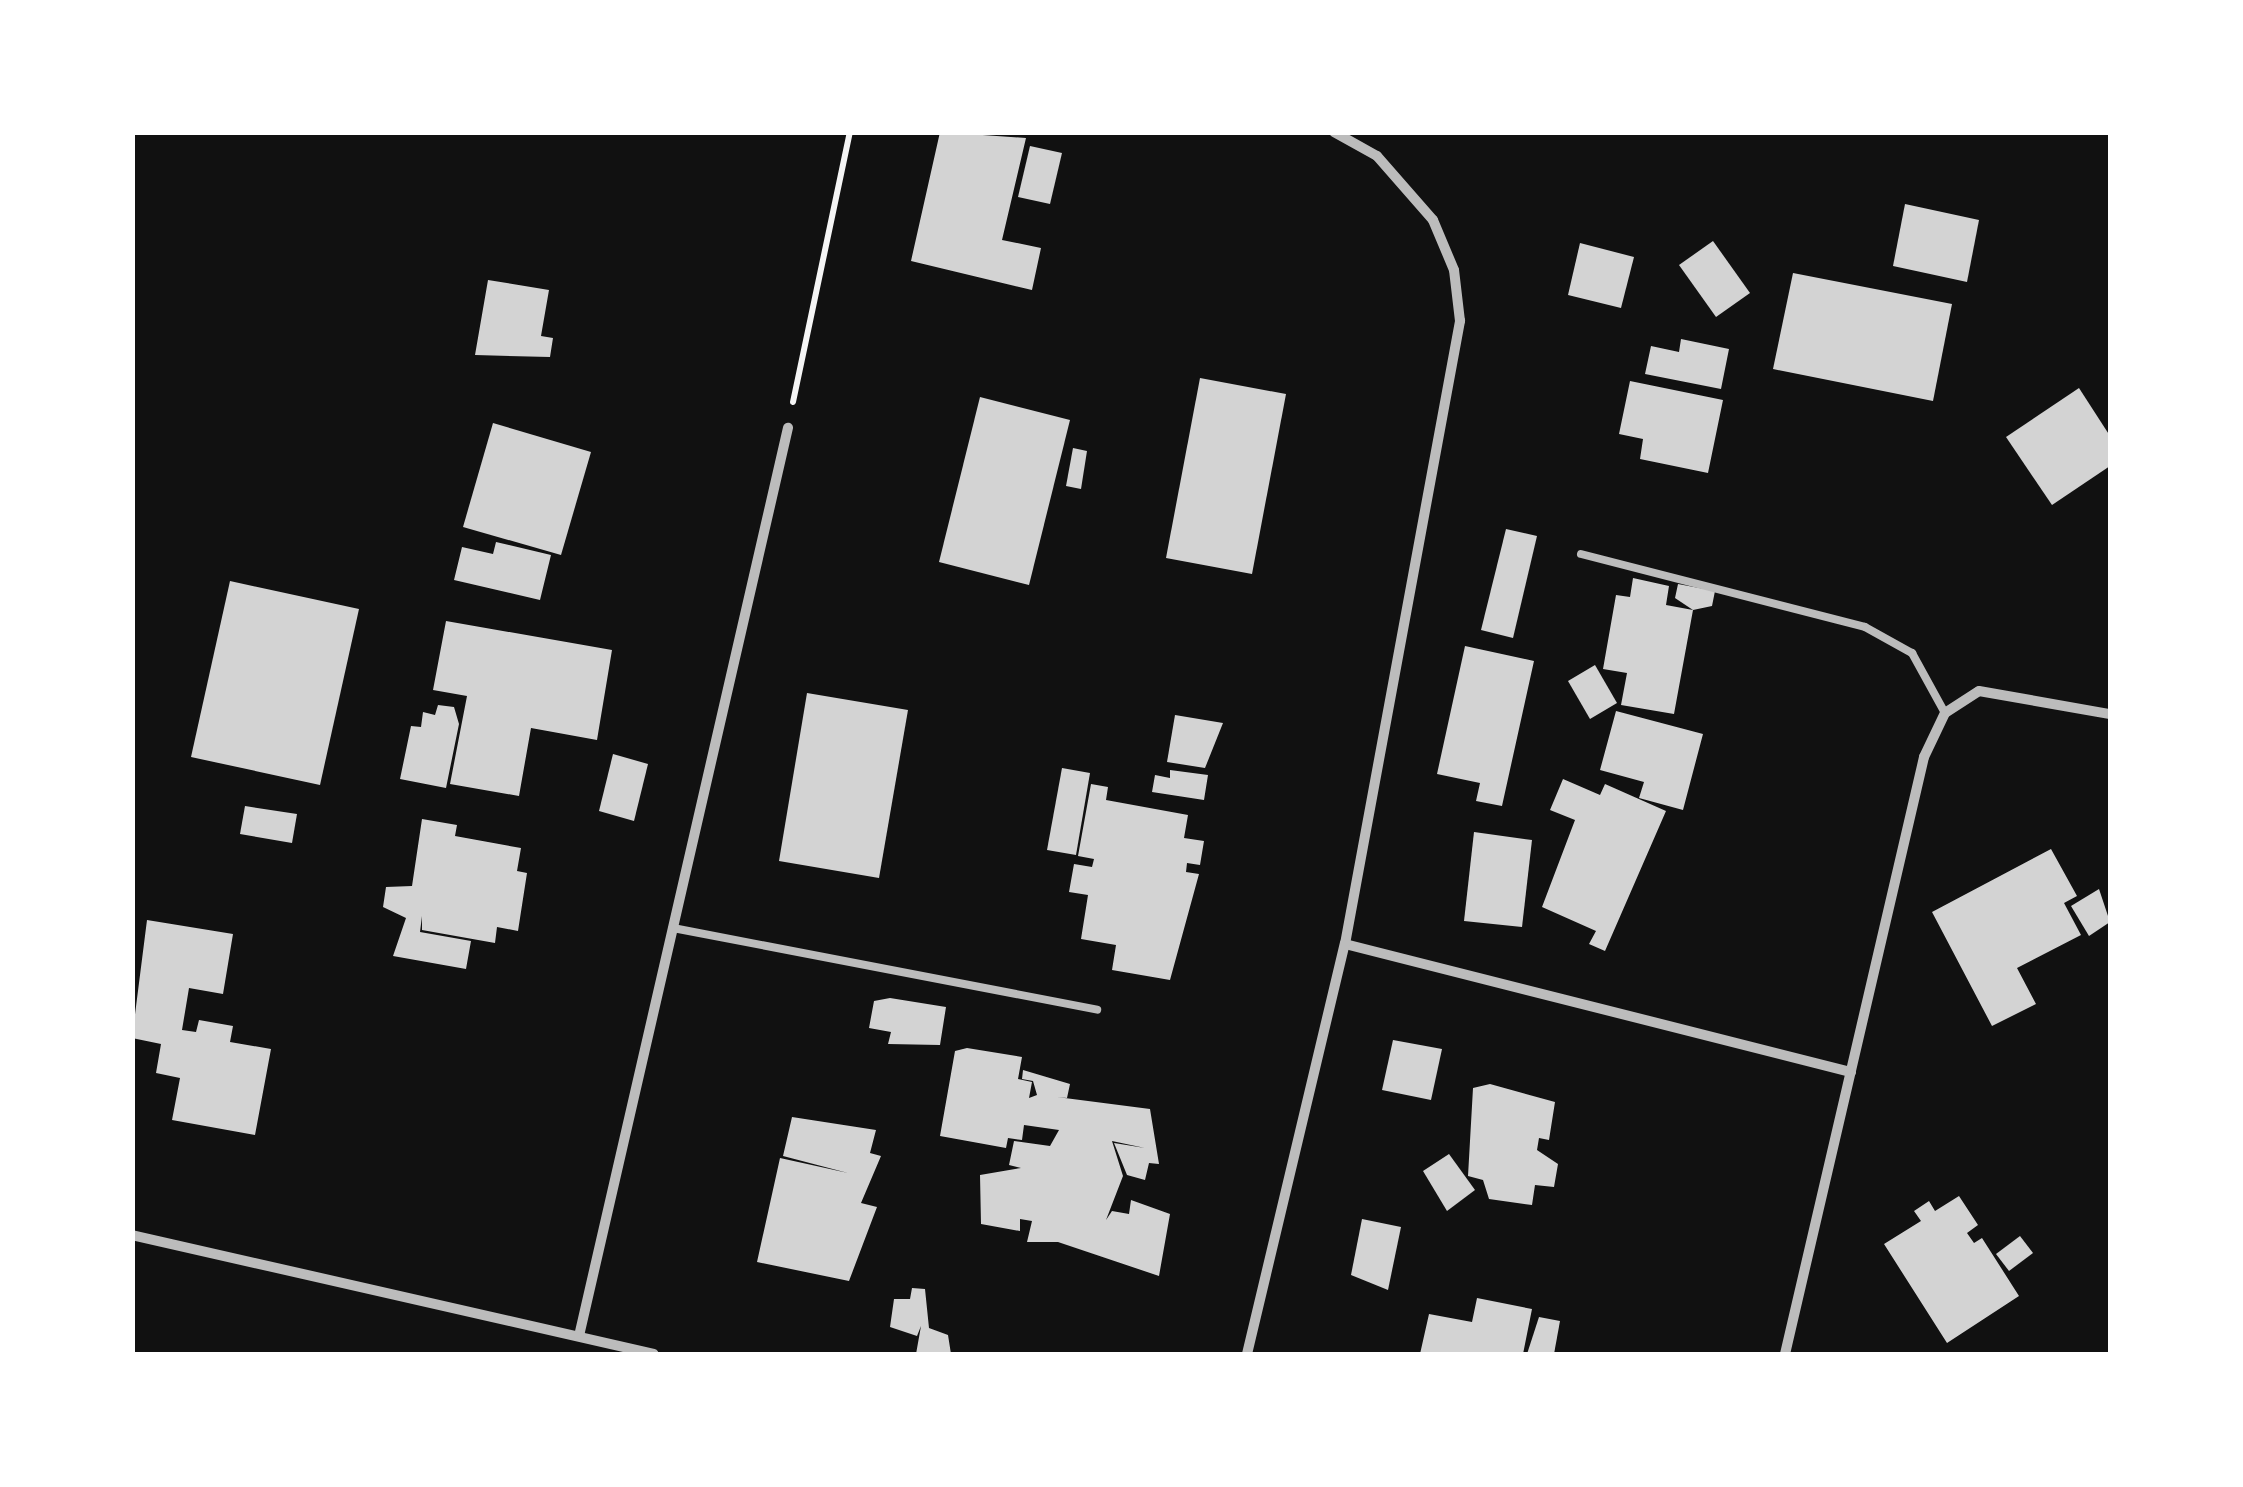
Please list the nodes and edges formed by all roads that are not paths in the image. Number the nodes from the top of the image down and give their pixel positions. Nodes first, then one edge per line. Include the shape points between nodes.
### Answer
1 (1334, 132) edge
2 (788, 428) road end
3 (1581, 554) dead end
4 (1945, 712) junction
5 (2110, 714) edge
6 (673, 928) junction
7 (1345, 944) junction
8 (1097, 1010) dead end
9 (1851, 1072) junction
10 (132, 1235) edge
11 (578, 1336) junction
12 (654, 1354) edge
13 (1246, 1354) edge
14 (1785, 1354) edge

1 - 7 street via 1378,156 1423,204 1454,270 1460,321
2 - 6 street
3 - 4 lane via 1865,627 1912,653
4 - 5 street via 1979,691
4 - 9 street via 1924,757
6 - 8 lane
6 - 11 street
7 - 9 street
7 - 13 street
9 - 14 street
10 - 11 street
11 - 12 street

